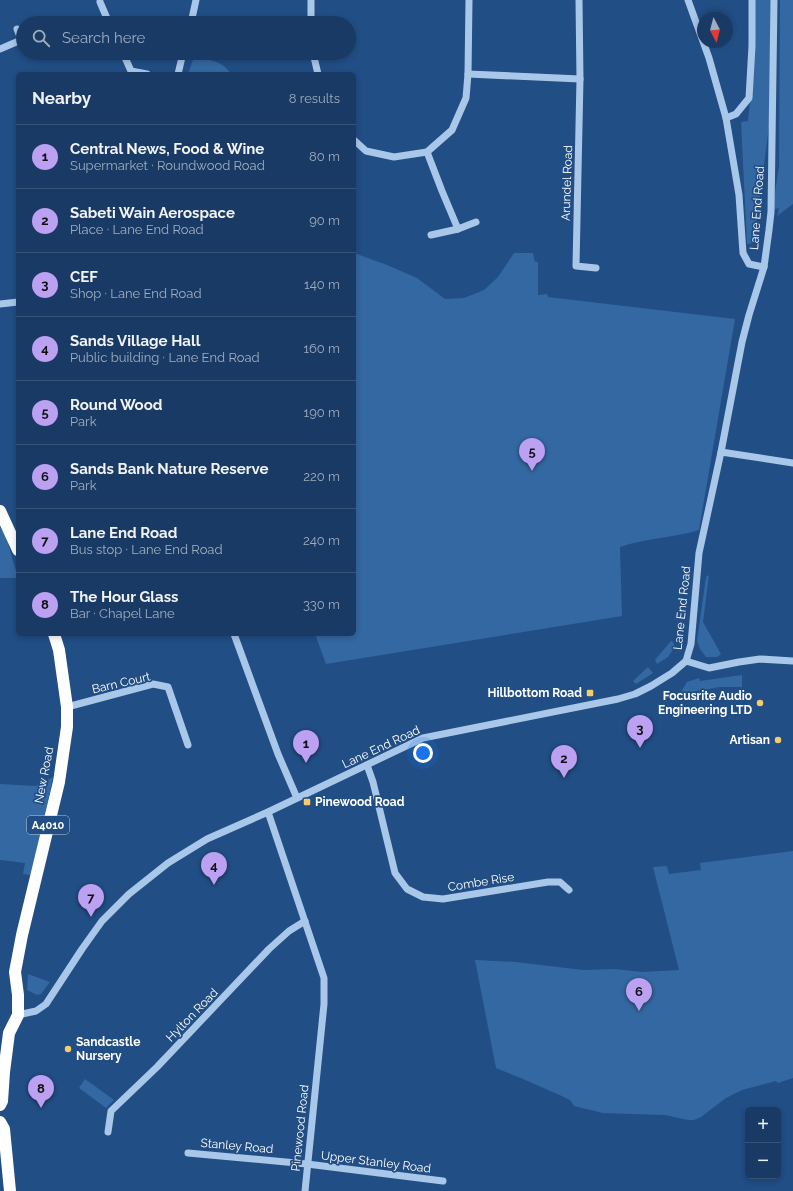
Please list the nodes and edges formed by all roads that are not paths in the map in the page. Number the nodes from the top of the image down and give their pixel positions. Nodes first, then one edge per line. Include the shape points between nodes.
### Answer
1 (196, 0) edge
2 (311, 0) edge
3 (469, 0) edge
4 (579, 0) edge
5 (688, 0) edge
6 (752, 0) edge
7 (774, 0) edge
8 (100, 2) dead end
9 (106, 16) edge
10 (193, 16) edge
11 (311, 16) edge
12 (16, 44) edge
13 (0, 49) edge
14 (126, 60) edge
15 (181, 60) edge
16 (314, 60) edge
17 (138, 72) edge
18 (178, 72) edge
19 (317, 72) edge
20 (468, 74) junction
21 (580, 79) junction
22 (726, 118) junction
23 (356, 142) edge
24 (427, 152) junction
25 (476, 222) dead end
26 (458, 229) junction
27 (431, 235) dead end
28 (764, 267) junction
29 (596, 268) dead end
30 (16, 302) edge
31 (0, 304) edge
32 (721, 452) junction
33 (793, 463) edge
34 (0, 511) edge
35 (16, 546) edge
36 (55, 636) edge
37 (235, 636) edge
38 (686, 661) junction
39 (793, 661) edge
40 (67, 707) junction
41 (188, 744) dead end
42 (367, 765) junction
43 (297, 798) junction
44 (268, 812) junction
45 (569, 890) dead end
46 (305, 921) junction
47 (18, 1015) junction
48 (0, 1105) edge
49 (0, 1122) edge
50 (108, 1132) dead end
51 (188, 1153) dead end
52 (307, 1164) junction
53 (443, 1181) dead end
54 (10, 1191) edge
55 (305, 1191) edge

1 - 10 street
2 - 11 street
3 - 20 street
4 - 21 street, Arundel Road
5 - 22 street via 709,58
6 - 22 street via 749,98 736,114
7 - 28 street, Lane End Road via 771,212
8 - 9 street
12 - 13 street
14 - 17 street via 131,70
15 - 18 street
16 - 19 street
20 - 21 street
20 - 24 street via 466,98 452,130
21 - 29 street, Arundel Road via 576,266
22 - 28 street via 739,195 743,253 749,264
23 - 24 street via 366,151 394,158
24 - 26 street
25 - 26 street
26 - 27 street
28 - 32 street, Lane End Road via 745,330
30 - 31 street
32 - 33 street
32 - 38 street, Lane End Road via 699,553 691,644
34 - 35 highway
36 - 40 highway, New Road / A4010
37 - 43 street
38 - 39 street via 709,668 760,660
38 - 42 street, Lane End Road via 672,673 635,694 423,738
40 - 41 street, Barn Court via 153,684 168,687
40 - 47 highway, New Road / A4010 via 67,727 59,782 15,972
42 - 43 street, Lane End Road
42 - 45 street, Combe Rise via 395,873 407,888 423,897 443,900 548,882 560,882
43 - 44 street, Lane End Road
44 - 46 street, Pinewood Road
44 - 47 street, Lane End Road via 207,839 168,862 129,894 102,921 46,1004 36,1011
46 - 50 street, Hylton Road via 269,949 111,1112
46 - 52 street, Pinewood Road via 324,978 324,1004
47 - 48 highway, A4010 via 9,1033
49 - 54 highway via 4,1129
51 - 52 street, Stanley Road
52 - 53 street, Upper Stanley Road
52 - 55 street, Pinewood Road

